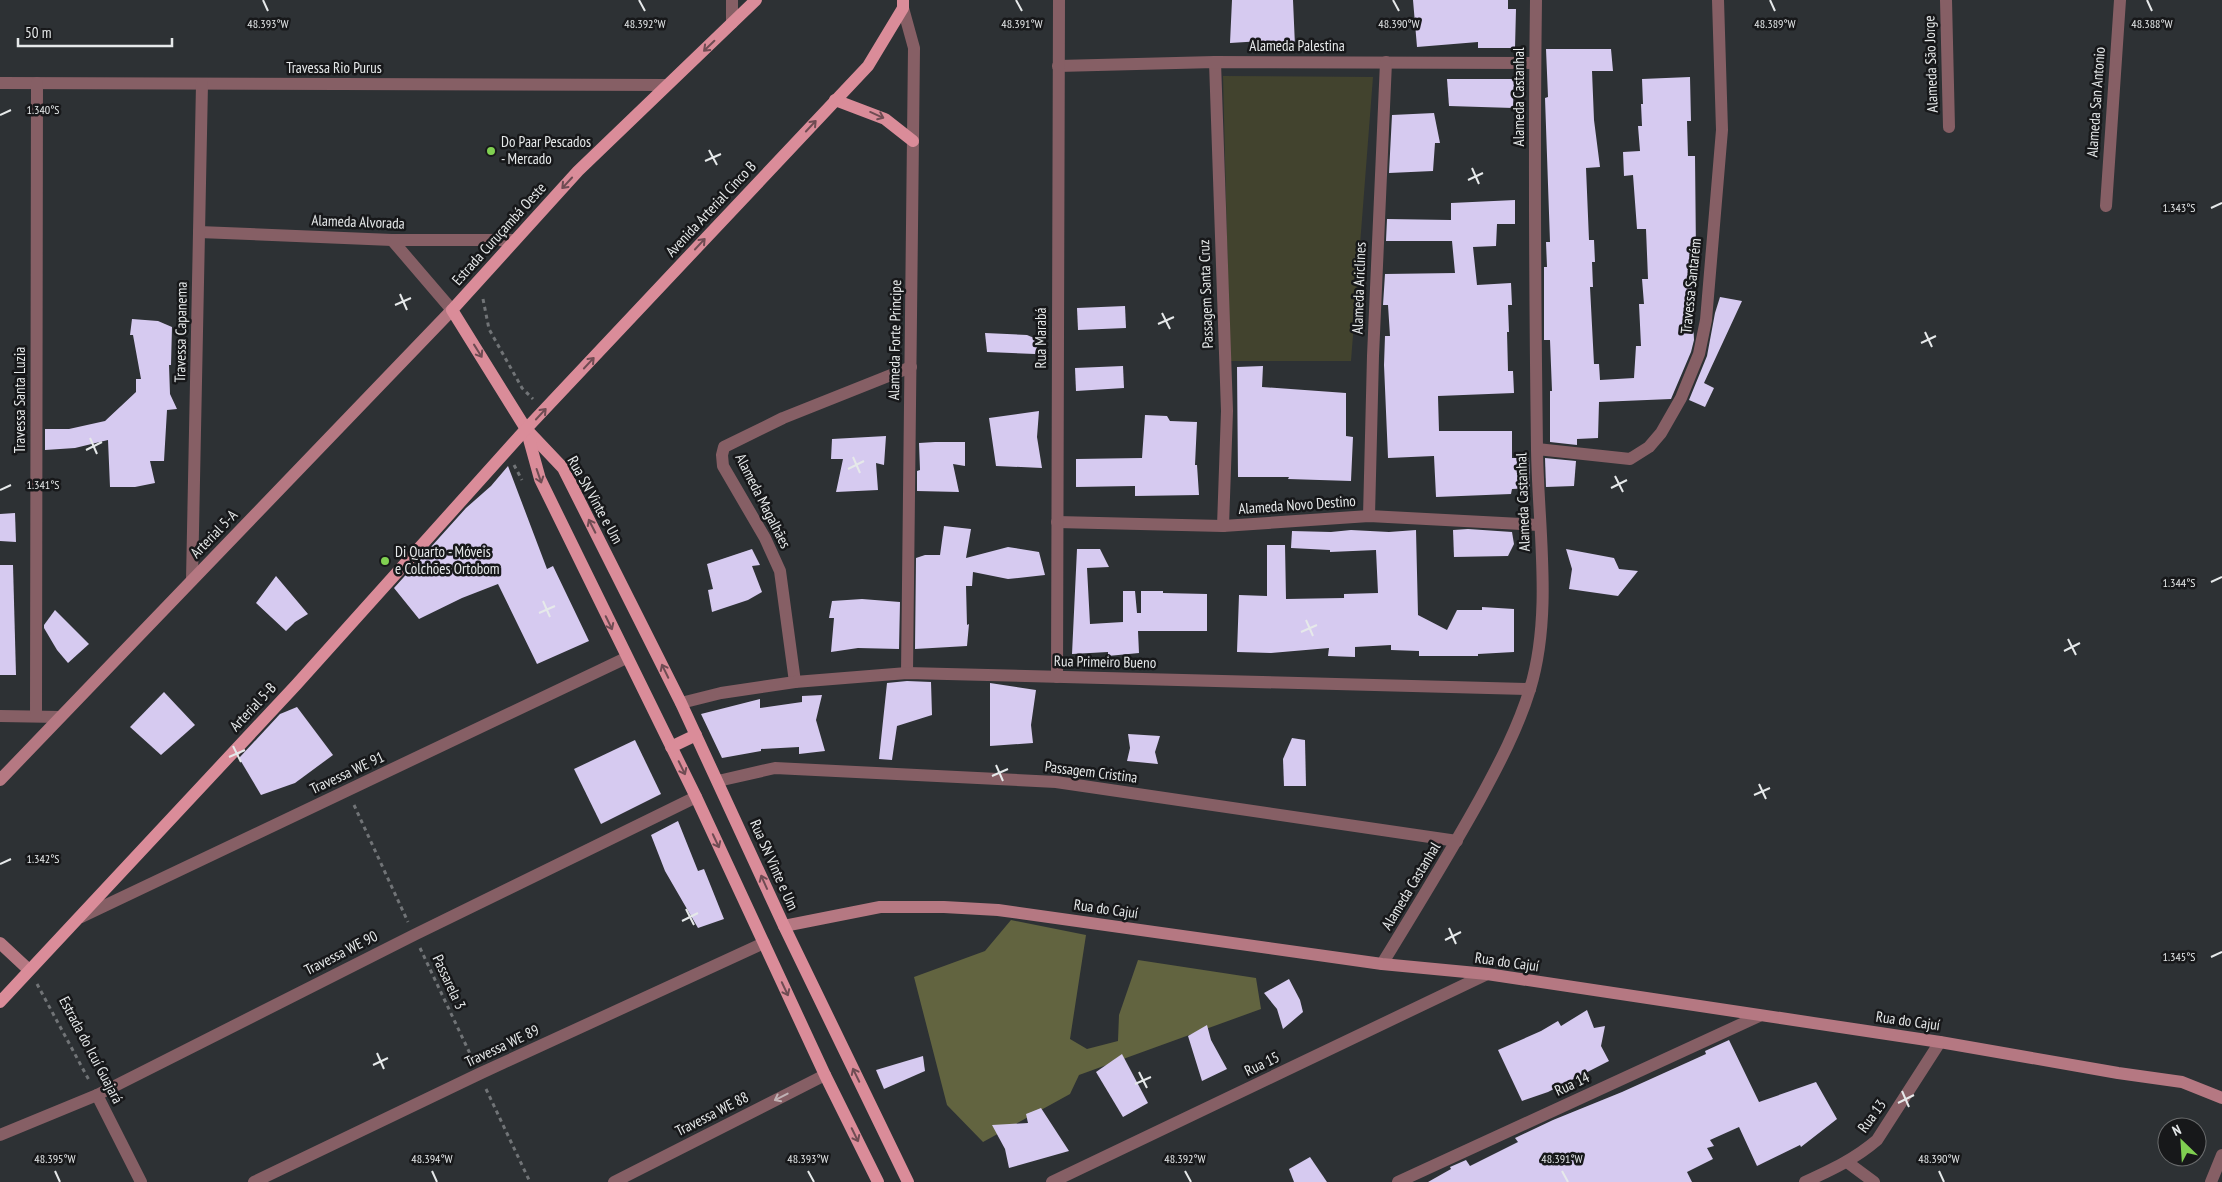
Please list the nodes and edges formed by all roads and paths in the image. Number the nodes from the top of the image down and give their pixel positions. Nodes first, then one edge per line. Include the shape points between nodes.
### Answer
1 (732, 0) edge
2 (756, 0) edge
3 (1059, 0) edge
4 (1536, 0) edge
5 (1718, 0) edge
6 (1946, 0) edge
7 (2120, 0) edge
8 (903, 4) edge
9 (732, 24) junction
10 (1215, 62) junction
11 (1386, 62) junction
12 (1535, 63) junction
13 (1058, 66) junction
14 (0, 83) edge
15 (37, 83) junction
16 (202, 84) junction
17 (667, 85) junction
18 (836, 100) junction
19 (1949, 127) dead end
20 (913, 141) junction
21 (2106, 206) dead end
22 (199, 232) junction
23 (392, 240) junction
24 (515, 240) junction
25 (484, 290) dead end
26 (452, 310) junction
27 (911, 367) junction
28 (544, 410) junction
29 (526, 429) junction
30 (1537, 450) junction
31 (1369, 516) junction
32 (1057, 522) junction
33 (1539, 525) junction
34 (1223, 526) junction
35 (192, 580) junction
36 (626, 658) junction
37 (908, 673) junction
38 (1057, 677) junction
39 (794, 682) junction
40 (1530, 689) junction
41 (681, 703) junction
42 (0, 716) edge
43 (36, 716) junction
44 (60, 716) junction
45 (696, 735) junction
46 (671, 746) junction
47 (0, 780) edge
48 (718, 782) junction
49 (348, 791) junction
50 (696, 797) junction
51 (1457, 840) junction
52 (81, 916) junction
53 (784, 926) junction
54 (414, 935) junction
55 (0, 943) edge
56 (764, 943) junction
57 (1382, 964) junction
58 (30, 970) junction
59 (1487, 974) junction
60 (0, 1002) edge
61 (1759, 1016) junction
62 (1940, 1042) junction
63 (479, 1074) junction
64 (825, 1075) junction
65 (97, 1095) junction
66 (2222, 1098) edge
67 (0, 1136) edge
68 (2222, 1155) edge
69 (1847, 1162) junction
70 (141, 1182) edge
71 (254, 1182) edge
72 (530, 1182) edge
73 (614, 1182) edge
74 (878, 1182) edge
75 (908, 1182) edge
76 (1052, 1182) edge
77 (1398, 1182) edge
78 (1805, 1182) edge
79 (1874, 1182) edge
80 (2211, 1182) edge

1 - 9 street
2 - 9 main road, Estrada Curuçambá Oeste
3 - 13 street, Rua Marabá
4 - 12 street, Alameda Castanhal
5 - 30 street, Travessa Santarém via 1722,130 1706,320 1698,354 1681,398 1661,433 1649,447 1630,459
6 - 19 street, Alameda São Jorge
7 - 21 street, Alameda San Antonio
8 - 18 main road, Avenida Arterial Cinco B via 868,66
8 - 20 street, Alameda Forte Principe via 914,48
9 -> 17 main road, Estrada Curuçambá Oeste
10 - 11 street, Alameda Palestina
10 - 13 street, Alameda Palestina
10 - 34 street, Passagem Santa Cruz via 1227,411
11 - 12 street, Alameda Palestina
11 - 31 street, Alameda Ariclines
12 - 30 street, Alameda Castanhal
13 - 32 street, Rua Marabá
14 - 15 street, Travessa Rio Purus
15 - 16 street, Travessa Rio Purus
15 - 43 street, Travessa Santa Luzia
16 - 17 street, Travessa Rio Purus
16 - 22 street, Travessa Capanema
17 -> 24 main road, Estrada Curuçambá Oeste via 578,171
18 -> 20 main road via 885,119
28 -> 18 main road, Avenida Arterial Cinco B
20 - 27 street, Alameda Forte Principe
22 - 23 street, Alameda Alvorada
22 - 35 street, Travessa Capanema
23 - 24 street, Alameda Alvorada
23 - 26 street
24 - 26 main road, Estrada Curuçambá Oeste
25 - 28 path via 488,329 522,388
26 -> 29 main road
26 - 35 street, Arterial 5-A
27 - 37 street, Alameda Forte Principe
27 - 39 street, Alameda Magalhães via 783,418 724,447 723,466 765,538 780,571
29 -> 28 main road, Avenida Arterial Cinco B
29 -> 36 main road via 540,479
41 -> 29 main road, Rua SN Vinte e Um via 563,468
29 - 52 main road, Arterial 5-B
30 - 33 street, Alameda Castanhal
31 - 33 street, Alameda Novo Destino
31 - 34 street, Alameda Novo Destino
32 - 34 street, Alameda Novo Destino
32 - 38 street, Rua Marabá
33 - 40 street, Alameda Castanhal via 1542,567 1540,637
35 - 44 street, Arterial 5-A
36 - 46 main road
36 - 49 street, Travessa WE 91
37 - 38 street, Rua Primeiro Bueno
37 - 39 street, Rua Primeiro Bueno
38 - 40 street, Rua Primeiro Bueno
39 - 41 street, Rua Primeiro Bueno via 721,693
40 - 51 street, Alameda Castanhal via 1501,760
41 - 45 main road, Rua SN Vinte e Um
42 - 43 street
43 - 44 street
44 - 47 street, Arterial 5-A
45 - 46 main road
45 - 48 main road, Rua SN Vinte e Um
46 -> 50 main road
48 - 51 street, Passagem Cristina via 775,768 1056,782
53 -> 48 main road, Rua SN Vinte e Um
49 - 52 street, Travessa WE 91
49 - 54 path, Passarela 3
50 - 54 street, Travessa WE 90
50 -> 56 main road
51 - 57 street, Alameda Castanhal
52 - 58 main road, Arterial 5-B
53 - 57 street, Rua do Cajuí via 880,907 944,907 989,910
75 -> 53 main road, Rua SN Vinte e Um
54 - 63 path, Passarela 3
54 - 65 street, Travessa WE 90
55 - 58 street
56 - 63 street, Travessa WE 89
56 -> 64 main road
57 - 59 street, Rua do Cajuí
58 - 60 main road, Arterial 5-B
58 - 65 path, Estrada do Icuí Guajará
59 - 61 street, Rua do Cajuí
59 - 76 street, Rua 15
61 - 62 street, Rua do Cajuí
61 - 77 street, Rua 14
62 - 66 street, Rua do Cajuí via 2182,1082
62 - 69 street, Rua 13 via 1877,1140
63 - 71 street, Travessa WE 89
63 - 72 path, Passarela 3
64 -> 73 street, Travessa WE 88
64 -> 74 main road
65 - 67 street, Travessa WE 90
65 - 70 street, Estrada do Icuí Guajará
68 - 80 street
69 - 78 street, Rua 13
69 - 79 street

